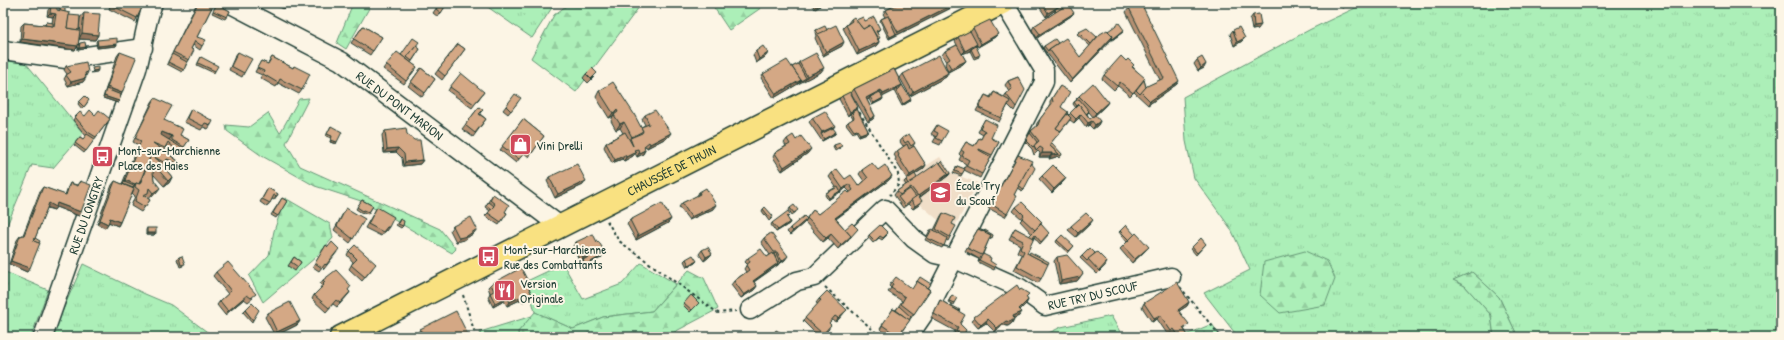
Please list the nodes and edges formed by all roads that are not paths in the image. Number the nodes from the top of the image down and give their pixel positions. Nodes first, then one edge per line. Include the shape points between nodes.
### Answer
1 (153, 3) edge
2 (229, 3) edge
3 (1003, 3) edge
4 (143, 48) junction
5 (3, 50) edge
6 (560, 226) junction
7 (953, 258) junction
8 (1171, 277) road end
9 (750, 310) road end
10 (43, 337) edge
11 (341, 337) edge
12 (908, 337) edge

1 - 4 street, RUE DU LONGTRY via 146,22
2 - 6 street, RUE DU PONT MARION via 341,61
3 - 6 main road, CHAUSSÉE DE THUIN
3 - 7 street via 1044,70 1044,82
4 - 5 street via 66,59
4 - 10 street, RUE DU LONGTRY
6 - 11 main road, CHAUSSÉE DE THUIN
7 - 8 street, RUE TRY DU SCOUF via 1020,288 1045,306
7 - 9 street, RUE TRY DU SCOUF via 935,254 914,240 885,210 814,277 798,281
7 - 12 street via 932,302

